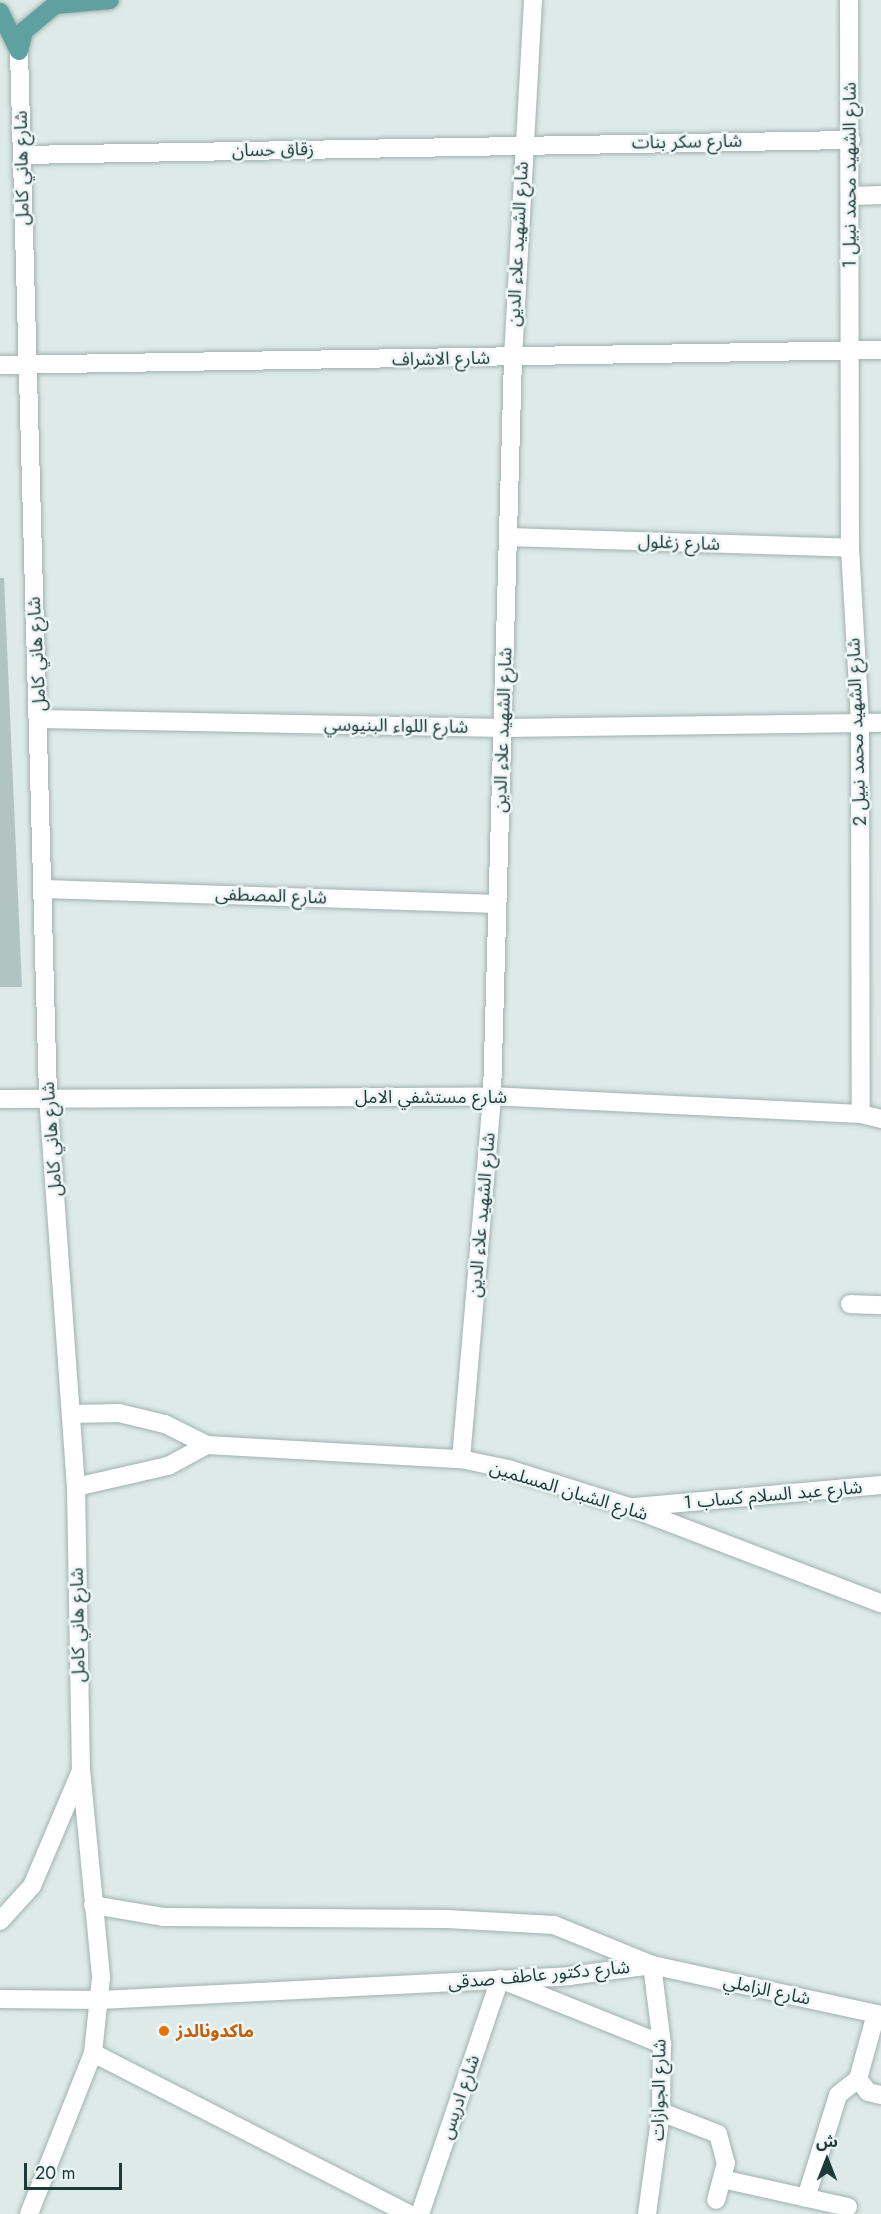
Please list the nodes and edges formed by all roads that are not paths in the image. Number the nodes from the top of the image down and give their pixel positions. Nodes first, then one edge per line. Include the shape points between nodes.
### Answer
1 (110, 0) edge
2 (533, 0) edge
3 (849, 0) edge
4 (0, 12) edge
5 (19, 51) junction
6 (851, 140) junction
7 (523, 145) junction
8 (22, 155) junction
9 (851, 195) junction
10 (881, 195) edge
11 (850, 350) junction
12 (881, 350) edge
13 (513, 358) junction
14 (0, 365) edge
15 (24, 365) junction
16 (509, 537) junction
17 (849, 548) junction
18 (40, 719) junction
19 (860, 723) junction
20 (881, 723) edge
21 (504, 728) junction
22 (46, 889) junction
23 (497, 904) junction
24 (492, 1096) junction
25 (48, 1097) junction
26 (0, 1099) edge
27 (881, 1109) edge
28 (861, 1114) junction
29 (881, 1119) edge
30 (850, 1304) dead end
31 (881, 1305) edge
32 (71, 1414) junction
33 (207, 1445) junction
34 (461, 1459) junction
35 (881, 1485) edge
36 (76, 1487) junction
37 (629, 1507) junction
38 (881, 1603) edge
39 (81, 1769) junction
40 (93, 1905) junction
41 (0, 1921) edge
42 (652, 1965) junction
43 (500, 1979) junction
44 (0, 2000) edge
45 (100, 2000) junction
46 (879, 2015) edge
47 (662, 2044) junction
48 (93, 2053) junction
49 (858, 2079) junction
50 (881, 2095) edge
51 (661, 2112) junction
52 (722, 2179) junction
53 (716, 2200) dead end
54 (816, 2204) edge
55 (848, 2207) dead end
56 (29, 2214) edge
57 (409, 2214) edge
58 (420, 2214) edge
59 (647, 2214) edge

1 - 5 main road via 55,5 24,31
2 - 7 street, شارع الشهيد علاء الدين
3 - 6 street, شارع الشهيد محمد نبيل 1
4 - 5 main road via 16,35
5 - 8 street, شارع هاني كامل
6 - 7 street, شارع سكر بنات
6 - 9 street, شارع الشهيد محمد نبيل 1
7 - 8 street, زقاق حسان
7 - 13 street, شارع الشهيد علاء الدين
8 - 15 street, شارع هاني كامل
9 - 10 street
9 - 11 street, شارع الشهيد محمد نبيل 1
11 - 12 street, شارع الاشراف
11 - 13 street, شارع الاشراف
11 - 17 street, شارع الشهيد محمد نبيل 2
13 - 15 street, شارع الاشراف
13 - 16 street, شارع الشهيد علاء الدين
14 - 15 street, شارع الاشراف
15 - 18 street, شارع هاني كامل
16 - 17 street, شارع زغلول
16 - 21 street, شارع الشهيد علاء الدين
17 - 19 street, شارع الشهيد محمد نبيل 2
18 - 21 street, شارع اللواء البنيوسي
18 - 22 street, شارع هاني كامل
19 - 20 street, شارع اللواء البنيوسي
19 - 21 street, شارع اللواء البنيوسي
19 - 28 street, شارع الشهيد محمد نبيل 2
21 - 23 street, شارع الشهيد علاء الدين
22 - 23 street, شارع المصطفى
22 - 25 street, شارع هاني كامل
23 - 24 street, شارع الشهيد علاء الدين
24 - 25 street, شارع مستشفي الامل
24 - 28 street, شارع مستشفي الامل
24 - 34 street, شارع الشهيد علاء الدين
25 - 26 street, شارع مستشفي الامل
25 - 32 street, شارع هاني كامل
27 - 28 street, شارع مستشفي الامل
28 - 29 street, شارع مستشفي الامل
30 - 31 street
32 - 33 street, شارع الشبان المسلمين via 119,1413 165,1424
32 - 36 street, شارع هاني كامل
33 - 34 street, شارع الشبان المسلمين
33 - 36 street via 168,1466
34 - 37 street, شارع الشبان المسلمين
35 - 37 street, شارع عبد السلام كساب 1
36 - 39 street, شارع هاني كامل
37 - 38 street, شارع الشبان المسلمين
39 - 40 street, شارع هاني كامل
39 - 41 street via 38,1876
40 - 42 street, شارع دكتور عاطف صدقى via 163,1917 447,1918 554,1925
40 - 45 street, شارع هاني كامل
42 - 43 street, شارع دكتور عاطف صدقى
42 - 46 street, شارع الزاملي
42 - 47 street, شارع الجوازات
43 - 45 street, شارع دكتور عاطف صدقى
43 - 47 street
43 - 58 street, شارع ادريس
44 - 45 street, شارع دكتور عاطف صدقى
45 - 48 street, شارع هاني كامل
46 - 49 street
47 - 51 street, شارع الجوازات
48 - 56 street, شارع هاني كامل
48 - 57 street
49 - 50 street via 868,2092
49 - 54 street via 833,2107
51 - 52 street via 718,2134 726,2148
51 - 59 street, شارع الجوازات
52 - 53 street
52 - 54 street
54 - 55 street

